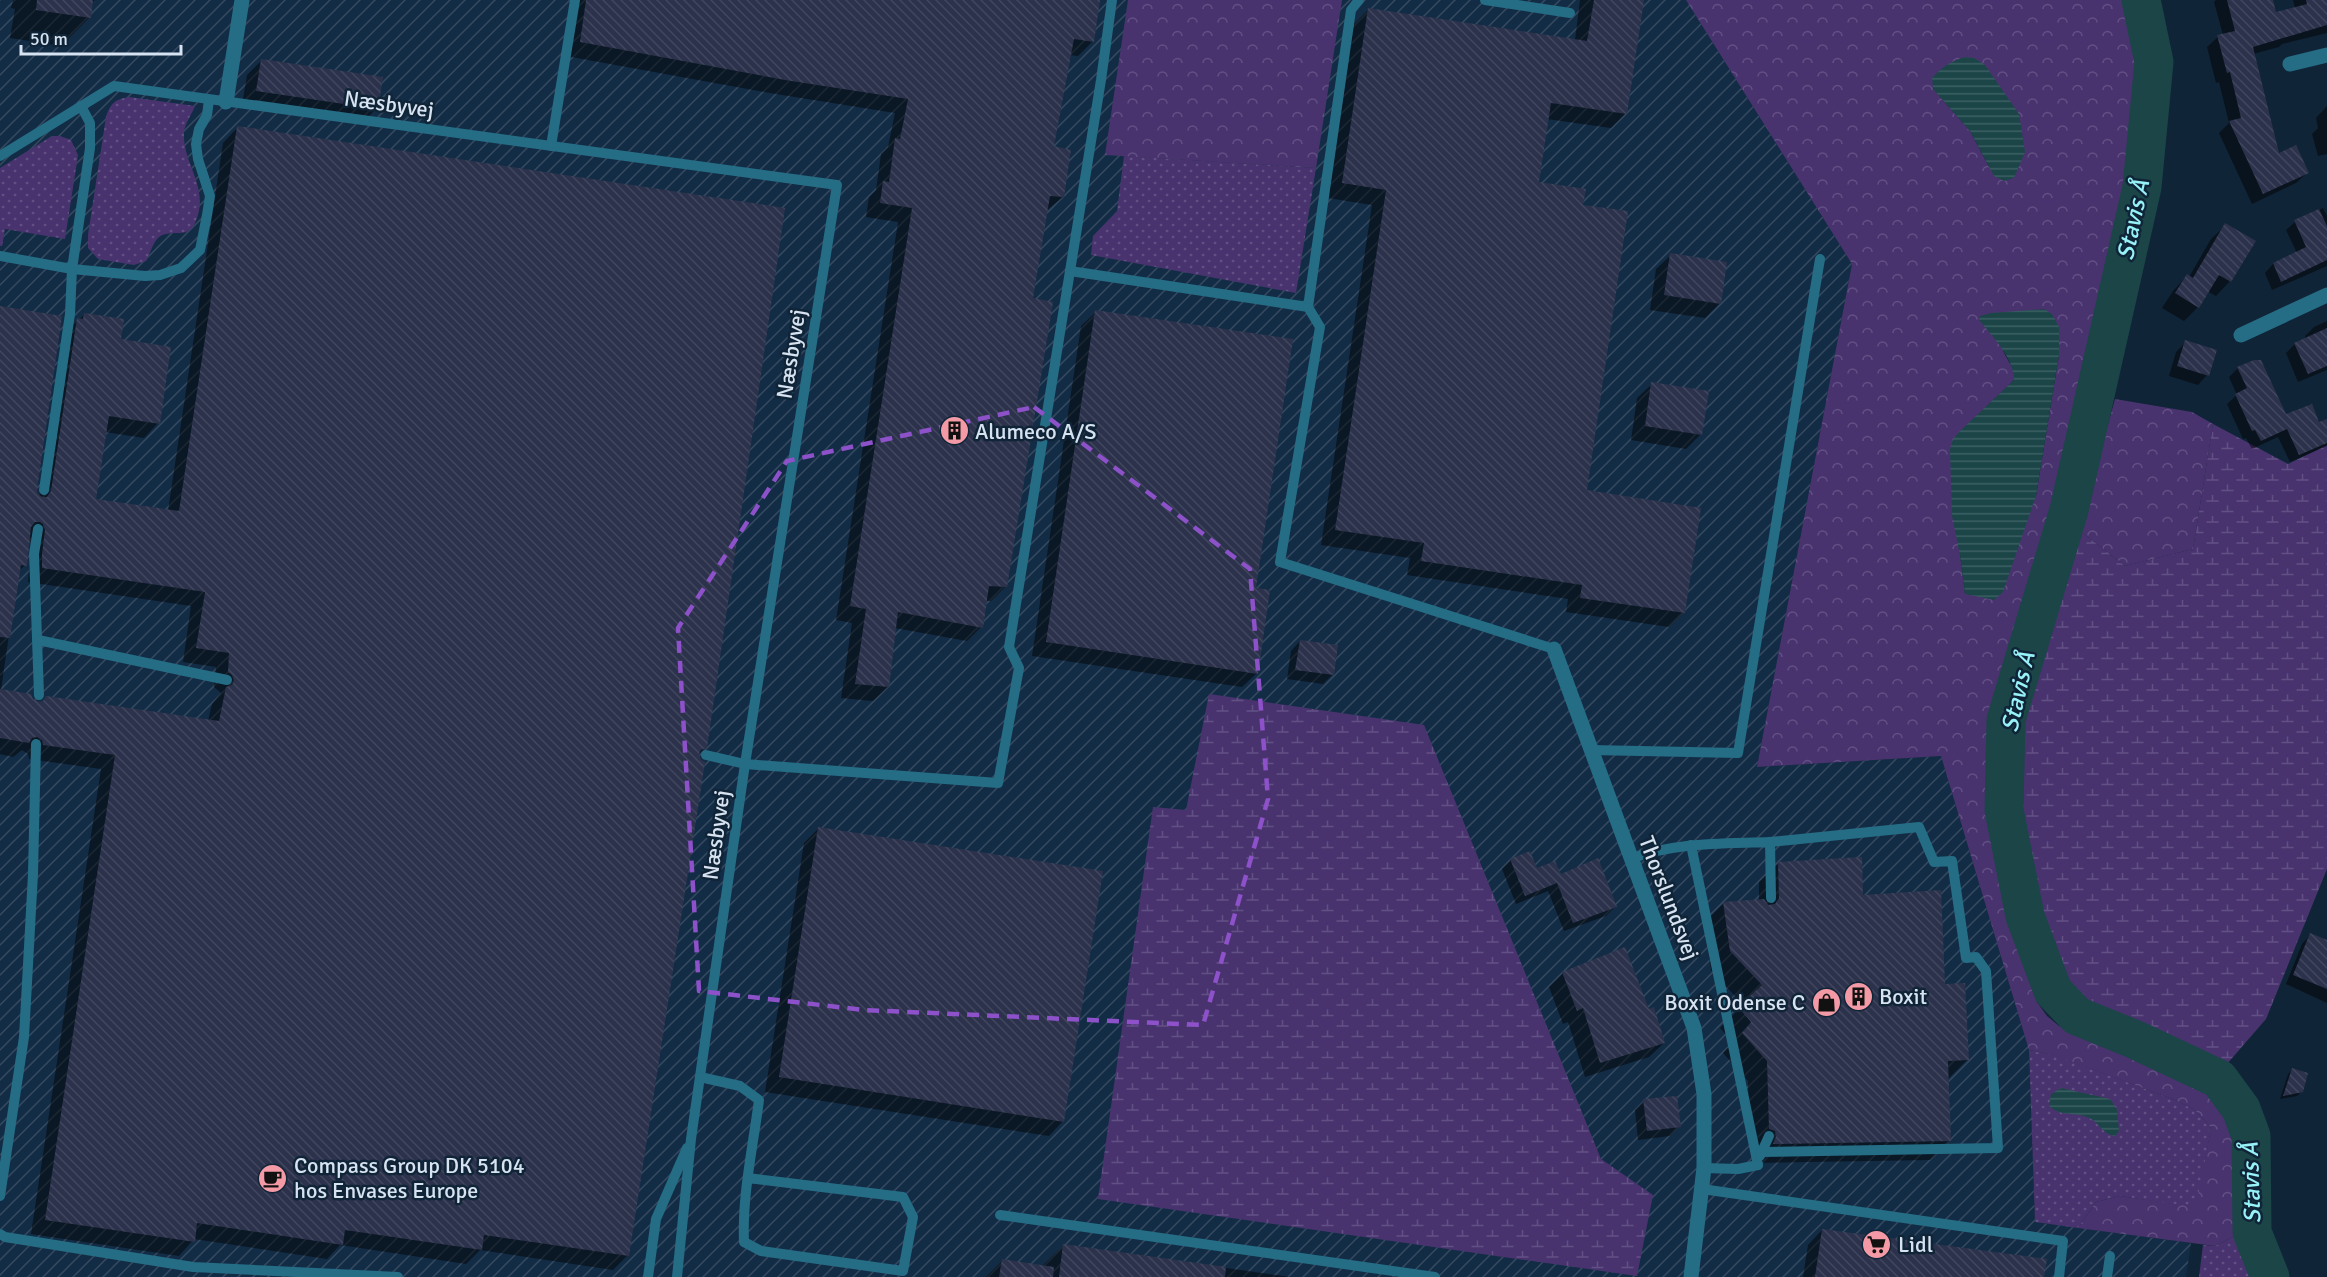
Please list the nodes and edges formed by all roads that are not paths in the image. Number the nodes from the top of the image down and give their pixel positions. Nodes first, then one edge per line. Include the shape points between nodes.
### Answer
1 (242, 0) edge
2 (575, 0) edge
3 (1112, 0) edge
4 (1359, 0) edge
5 (1485, 0) edge
6 (1570, 13) dead end
7 (2327, 55) edge
8 (2290, 64) dead end
9 (209, 100) junction
10 (226, 102) junction
11 (81, 106) junction
12 (551, 146) junction
13 (0, 156) edge
14 (0, 256) edge
15 (1820, 260) dead end
16 (72, 269) junction
17 (1070, 270) junction
18 (2327, 295) edge
19 (1308, 307) junction
20 (2241, 335) dead end
21 (44, 490) dead end
22 (38, 529) dead end
23 (38, 640) junction
24 (1554, 649) joint
25 (227, 680) dead end
26 (39, 695) dead end
27 (36, 744) dead end
28 (1590, 750) junction
29 (706, 755) dead end
30 (746, 764) junction
31 (1770, 842) junction
32 (1691, 845) junction
33 (1630, 859) junction
34 (1771, 898) dead end
35 (700, 1077) junction
36 (1769, 1136) dead end
37 (691, 1139) junction
38 (1760, 1152) junction
39 (1758, 1165) junction
40 (1704, 1168) junction
41 (748, 1178) junction
42 (1702, 1189) junction
43 (0, 1196) edge
44 (1000, 1215) dead end
45 (0, 1234) edge
46 (2110, 1256) dead end
47 (398, 1277) edge
48 (648, 1277) edge
49 (677, 1277) edge
50 (1435, 1277) edge
51 (1691, 1277) edge
52 (2059, 1277) edge
53 (2107, 1277) edge

1 - 10 street
2 - 12 lane
3 - 17 lane
4 - 19 lane via 1351,10
5 - 6 lane
7 - 8 street
9 - 10 lane, Næsbyvej
9 - 11 lane, Næsbyvej via 114,86
9 - 16 lane via 197,138 198,159 210,196 196,256 181,268 160,275
10 - 12 lane, Næsbyvej
11 - 13 lane, Næsbyvej
11 - 16 lane via 91,132
12 - 30 lane, Næsbyvej via 837,185
14 - 16 lane
15 - 28 lane via 1738,753
16 - 21 lane via 70,314
17 - 19 lane
17 - 30 lane via 1009,647 1019,668 998,783
18 - 20 street
19 - 24 lane via 1320,327 1280,562
22 - 23 lane via 34,554
23 - 25 lane
23 - 26 lane
24 - 28 street, Thorslundsvej
27 - 43 lane via 24,1037
28 - 33 street, Thorslundsvej
29 - 30 lane
30 - 35 lane, Næsbyvej
31 - 32 lane
31 - 34 lane
31 - 38 lane via 1919,827 1934,862 1952,861 1966,958 1976,957 1986,971 1998,1148
32 - 33 lane
32 - 39 lane
33 - 40 street, Thorslundsvej via 1694,1028 1704,1094
35 - 37 lane, Næsbyvej
35 - 41 lane via 740,1086 759,1100
36 - 38 lane
37 - 48 lane, Næsbyvej via 656,1218
37 - 49 lane, Næsbyvej
38 - 39 lane
39 - 40 lane
40 - 42 street, Thorslundsvej
41 - 41 lane via 744,1242 762,1251 903,1271 913,1217 903,1197
42 - 51 street, Thorslundsvej
42 - 52 lane via 2063,1241
44 - 50 lane
45 - 47 lane via 193,1267
46 - 53 lane

